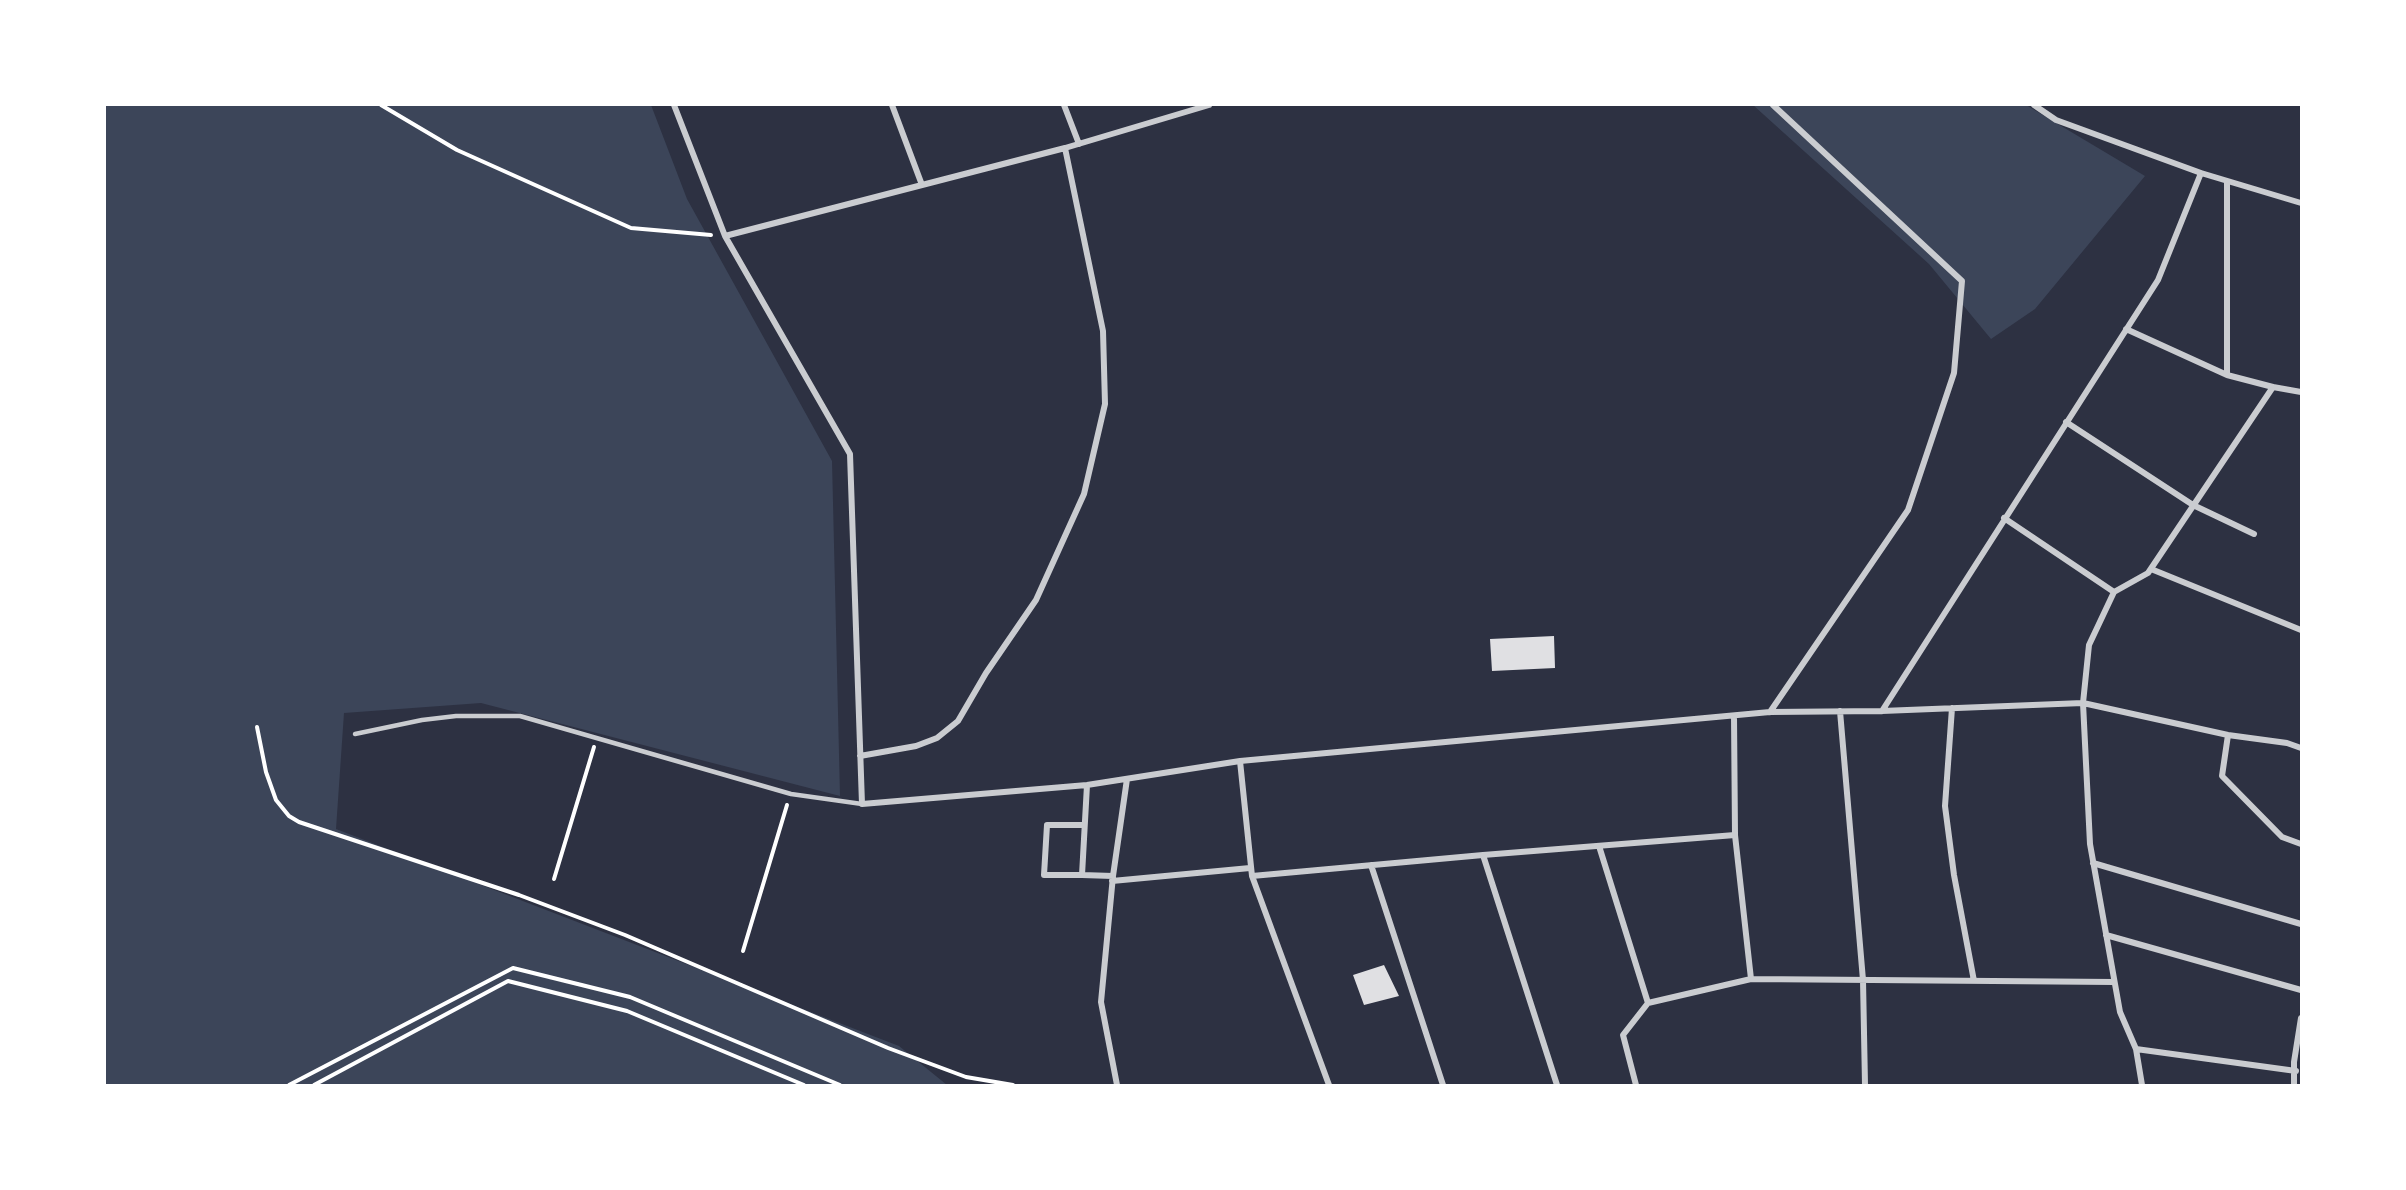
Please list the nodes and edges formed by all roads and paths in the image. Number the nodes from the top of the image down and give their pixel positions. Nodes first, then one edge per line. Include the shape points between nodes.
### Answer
1 (381, 105) edge
2 (674, 105) edge
3 (892, 105) edge
4 (1064, 105) edge
5 (1209, 105) edge
6 (1773, 105) edge
7 (2034, 105) edge
8 (1079, 144) junction
9 (1065, 148) junction
10 (2201, 173) junction
11 (2227, 181) junction
12 (922, 185) junction
13 (2301, 203) edge
14 (725, 236) junction
15 (2127, 329) junction
16 (2227, 375) junction
17 (2273, 387) junction
18 (2301, 392) edge
19 (2066, 422) junction
20 (2193, 505) junction
21 (2004, 518) junction
22 (2254, 534) dead end
23 (2151, 568) junction
24 (2114, 592) junction
25 (2301, 630) edge
26 (2083, 703) junction
27 (1952, 708) junction
28 (1840, 711) junction
29 (1882, 711) junction
30 (1770, 712) junction
31 (1734, 716) junction
32 (257, 727) dead end
33 (355, 734) dead end
34 (2228, 735) junction
35 (597, 738) junction
36 (2301, 748) edge
37 (860, 756) junction
38 (1240, 761) junction
39 (1127, 779) junction
40 (1087, 785) junction
41 (791, 794) junction
42 (862, 804) junction
43 (1084, 825) junction
44 (1735, 835) junction
45 (2301, 844) edge
46 (1599, 846) junction
47 (1483, 855) junction
48 (2093, 863) junction
49 (1371, 865) junction
50 (1250, 868) junction
51 (1082, 875) junction
52 (1252, 876) junction
53 (554, 879) dead end
54 (1113, 879) junction
55 (2301, 924) edge
56 (2106, 935) junction
57 (743, 951) dead end
58 (1750, 979) junction
59 (1863, 980) junction
60 (1974, 981) junction
61 (2114, 982) junction
62 (2301, 990) edge
63 (1647, 1003) junction
64 (2301, 1018) edge
65 (2136, 1049) junction
66 (2296, 1071) junction
67 (289, 1085) edge
68 (314, 1085) edge
69 (804, 1085) edge
70 (840, 1085) edge
71 (1013, 1085) edge
72 (1117, 1085) edge
73 (1329, 1085) edge
74 (1443, 1085) edge
75 (1557, 1085) edge
76 (1636, 1085) edge
77 (1865, 1085) edge
78 (2142, 1085) edge
79 (2294, 1085) edge

1 - 14 path via 457,150 631,228
2 - 14 street
3 - 12 street
4 - 8 street
5 - 8 street
6 - 30 street via 1962,280 1954,373 1908,510
7 - 10 street via 2056,120
8 - 9 street
9 - 12 street
9 - 37 street via 1103,331 1105,404 1084,494 1036,600 958,721 937,738 916,746
10 - 11 street
10 - 15 street via 2158,280
11 - 13 street
11 - 16 street
12 - 14 street
14 - 37 street via 850,454
15 - 16 street
15 - 19 street
16 - 17 street
17 - 18 street
17 - 20 street
19 - 20 street
19 - 21 street
20 - 22 street
20 - 23 street
21 - 24 street
21 - 29 street
23 - 24 street
23 - 25 street
24 - 26 street via 2089,645
26 - 27 street
26 - 34 street
26 - 48 street
27 - 29 street
27 - 60 street via 1945,806
28 - 29 street
28 - 30 street
28 - 59 street
30 - 31 street
31 - 38 street
31 - 44 street
32 - 71 path via 276,800 299,822 519,895 625,935 888,1048 966,1077
33 - 35 lane via 422,720 488,715 520,716
34 - 36 street
34 - 45 street via 2222,776 2282,837
35 - 41 lane
35 - 53 path
37 - 42 street
38 - 39 street
38 - 50 street
39 - 40 street
39 - 54 street
40 - 42 street
40 - 43 street
41 - 42 lane
41 - 57 path
43 - 51 street
43 - 51 street via 1047,825 1044,875
44 - 46 street
44 - 58 street
46 - 47 street
46 - 63 street
47 - 49 street
47 - 75 street
48 - 55 street
48 - 56 street
49 - 52 street
49 - 74 street
50 - 52 street
50 - 54 street
51 - 54 street
52 - 73 street
54 - 72 street via 1101,1002
56 - 61 street
56 - 62 street
58 - 59 street
58 - 63 street
59 - 60 street
59 - 77 street
60 - 61 street
61 - 65 street via 2120,1012
63 - 76 street via 1623,1035
64 - 66 street
65 - 66 street
65 - 78 street
66 - 79 street
67 - 70 path via 513,968 630,997
68 - 69 path via 508,981 627,1011

